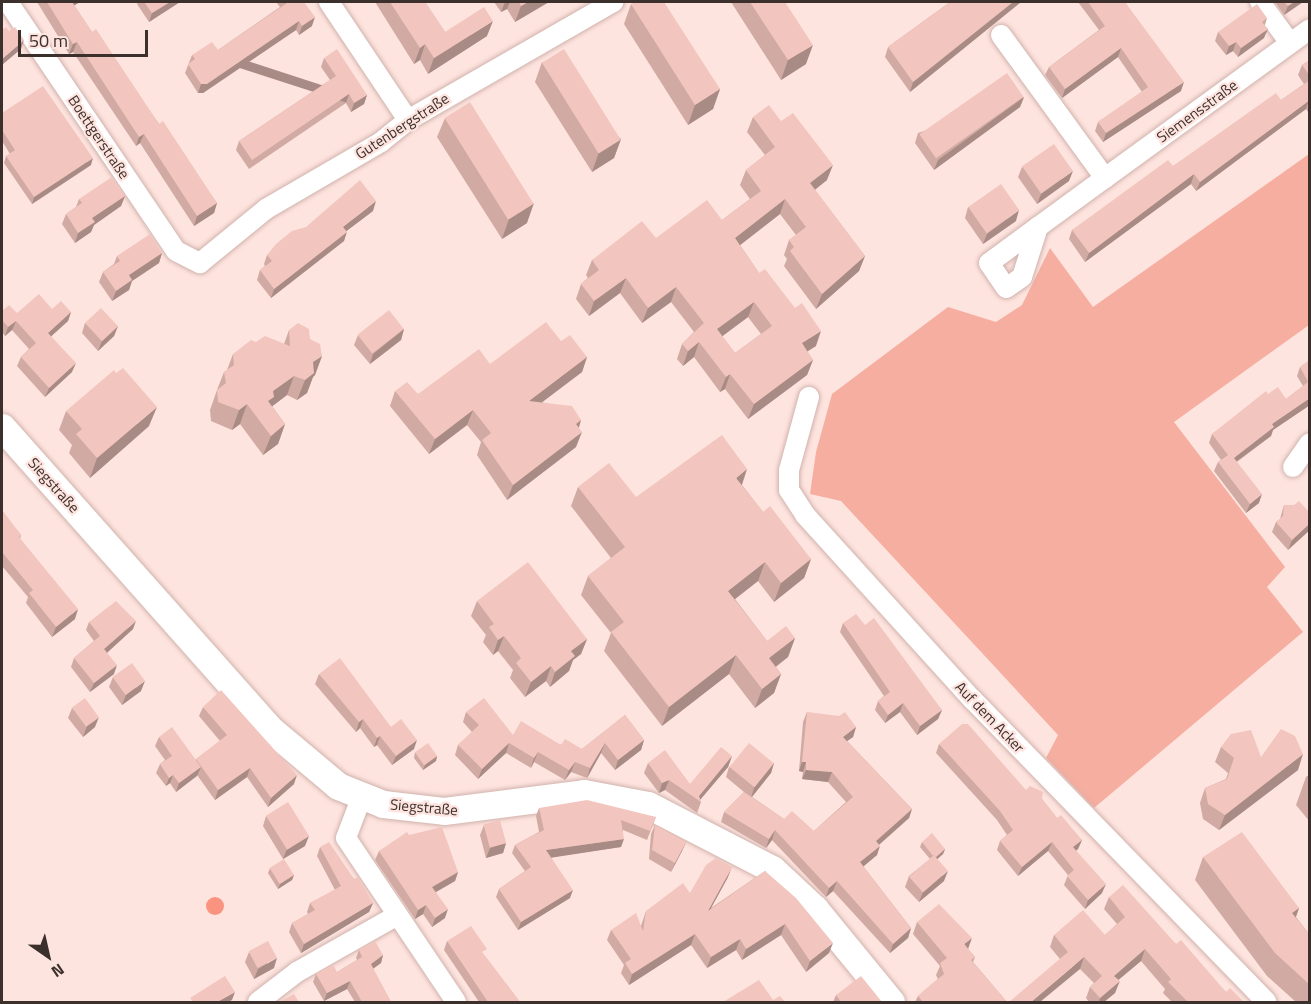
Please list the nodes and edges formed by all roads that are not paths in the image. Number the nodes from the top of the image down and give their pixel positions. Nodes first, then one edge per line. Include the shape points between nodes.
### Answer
1 (8, 2) edge
2 (329, 2) edge
3 (613, 2) edge
4 (1260, 2) edge
5 (1310, 29) edge
6 (1000, 35) dead end
7 (1290, 44) junction
8 (408, 120) junction
9 (1105, 178) junction
10 (1038, 227) dead end
11 (200, 263) joint
12 (809, 397) dead end
13 (2, 427) edge
14 (1310, 443) edge
15 (1293, 467) dead end
16 (362, 795) junction
17 (396, 916) junction
18 (258, 1002) edge
19 (456, 1002) edge
20 (891, 1002) edge
21 (1267, 1002) edge

1 - 11 street, Boettgerstraße via 176,251
2 - 8 street
3 - 8 street, Gutenbergstraße
4 - 7 street
5 - 7 street, Siemensstraße
6 - 9 street
7 - 9 street, Siemensstraße
8 - 11 street, Gutenbergstraße via 381,142 266,209
9 - 10 street, Siemensstraße
12 - 21 street, Auf dem Acker via 789,470 789,490 805,515 973,700
13 - 16 main road, Siegstraße via 269,728 331,781
14 - 15 street
16 - 17 street via 346,838
16 - 20 main road, Siegstraße via 404,808 444,811 584,793 648,805 772,869 815,909
17 - 18 street via 297,972
17 - 19 street

